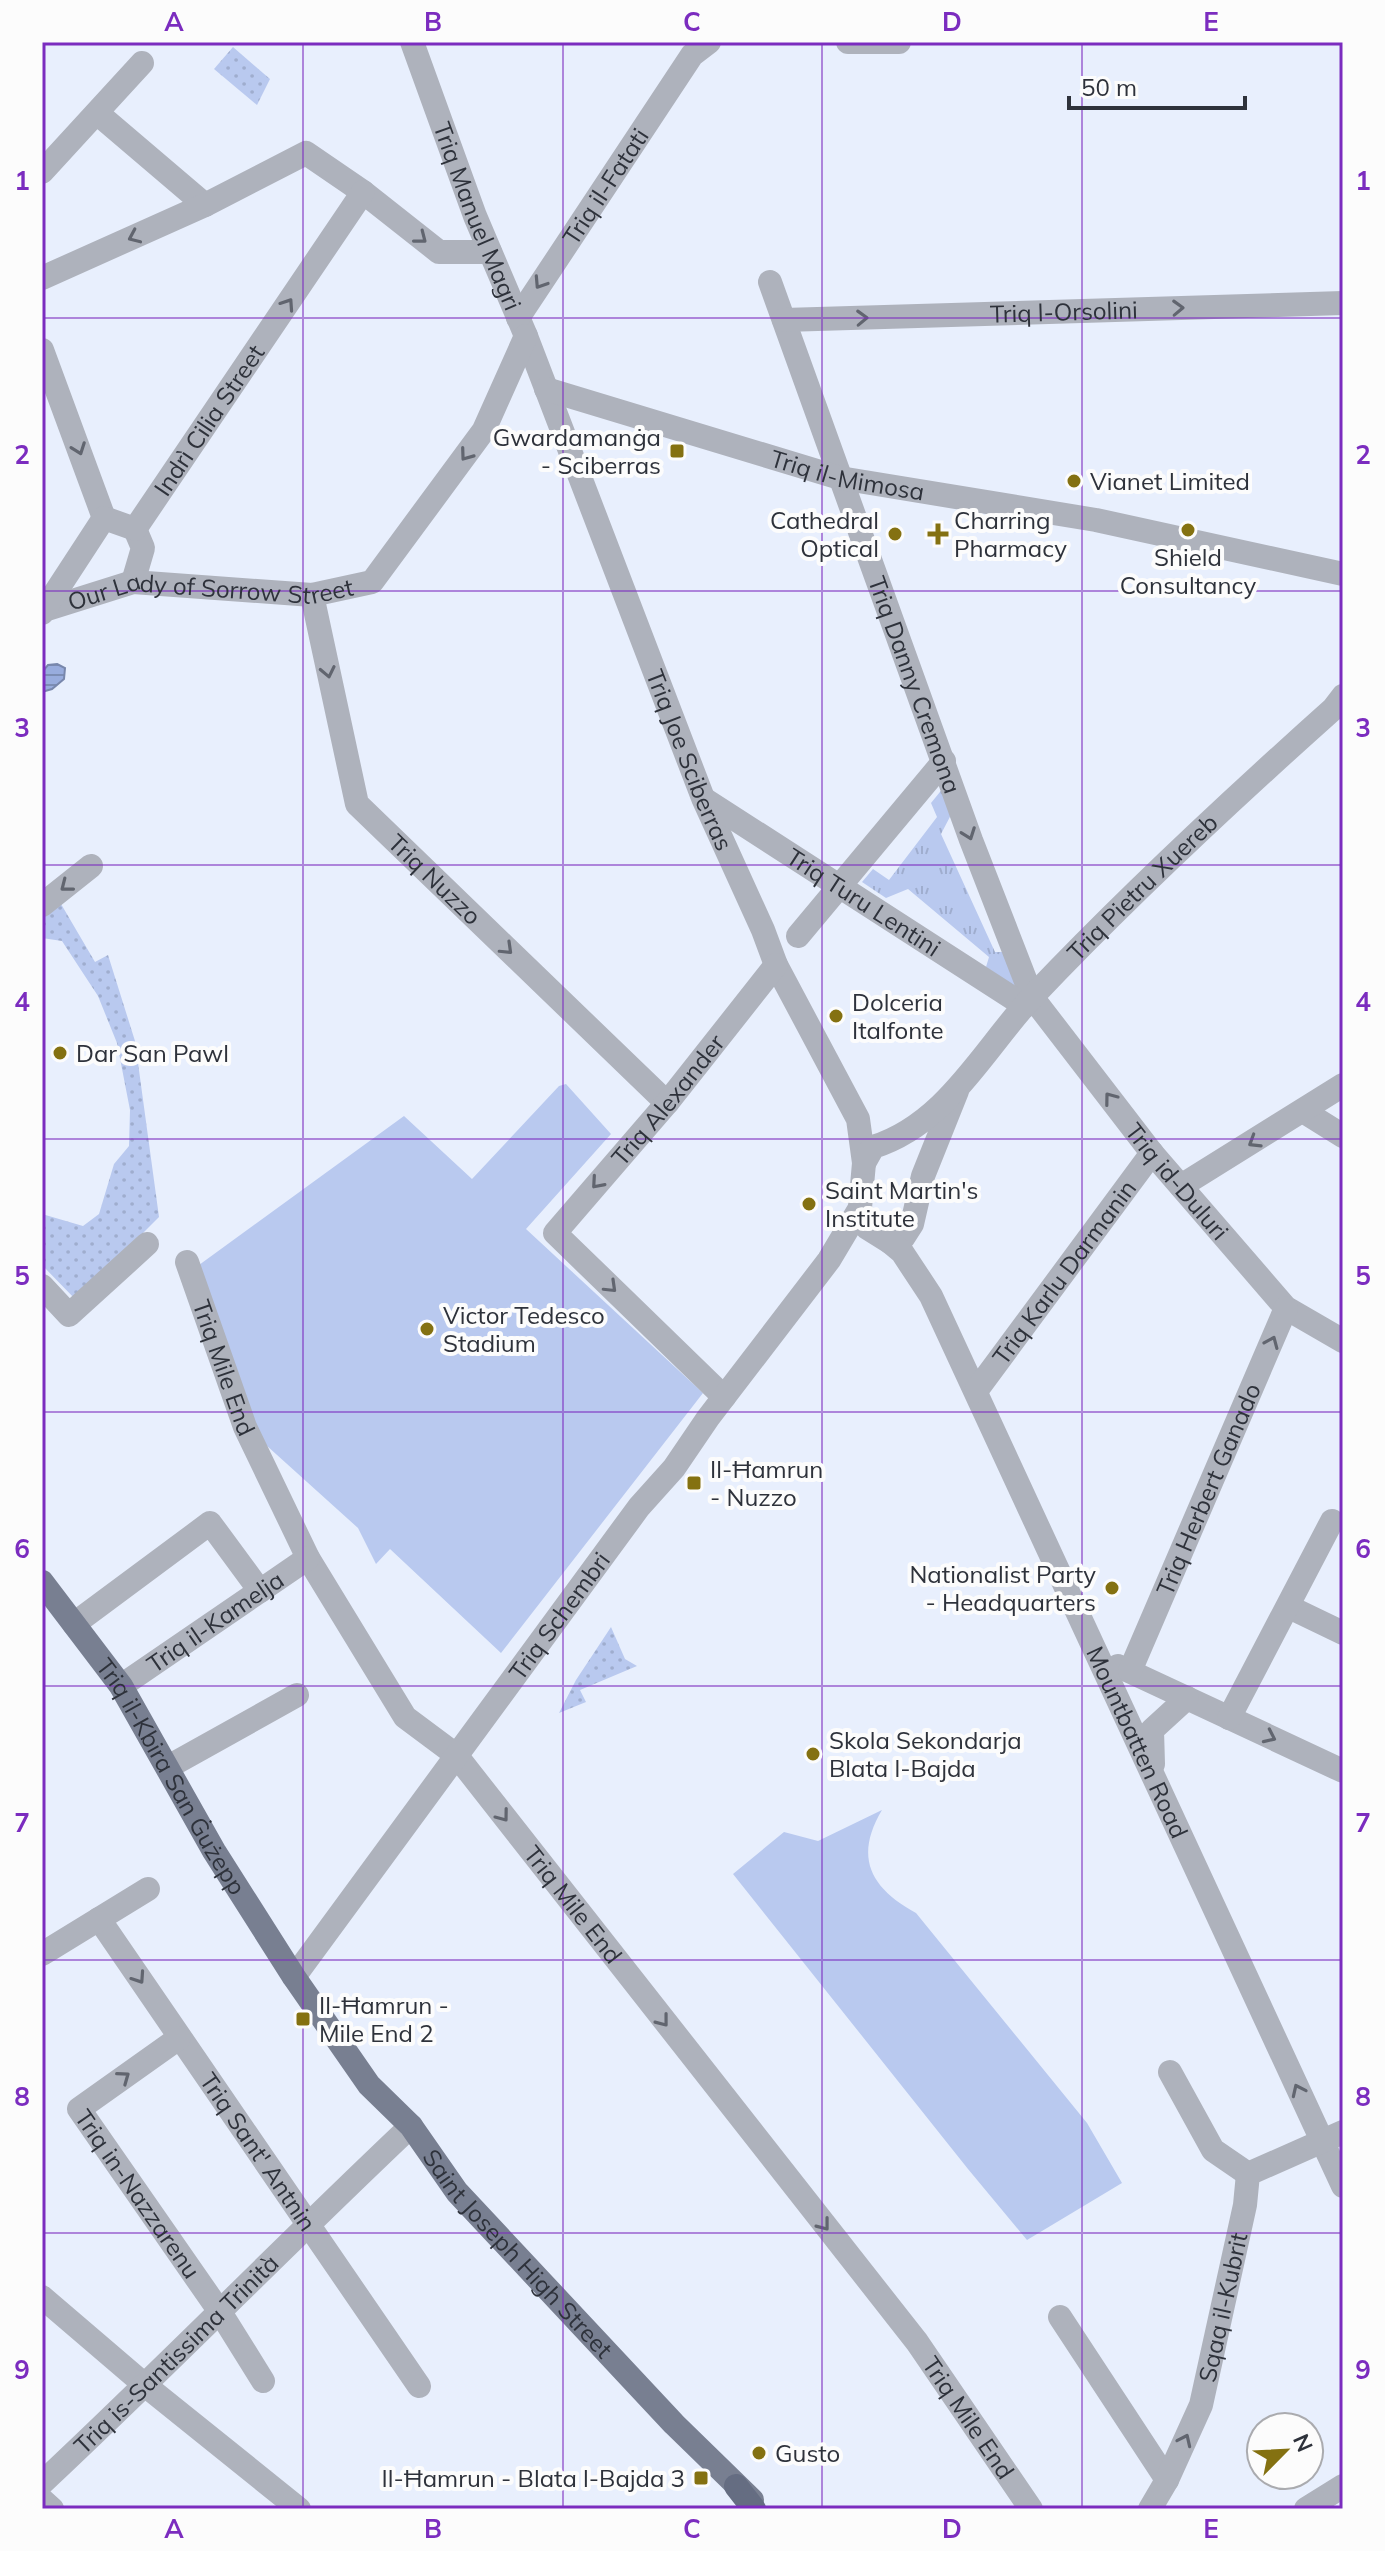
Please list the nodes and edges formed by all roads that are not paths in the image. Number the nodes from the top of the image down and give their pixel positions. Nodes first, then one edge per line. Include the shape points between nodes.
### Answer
1 (412, 42) edge
2 (855, 42) edge
3 (899, 42) edge
4 (693, 46) edge
5 (142, 63) dead end
6 (97, 113) junction
7 (42, 172) edge
8 (363, 192) junction
9 (205, 205) junction
10 (490, 252) junction
11 (42, 278) edge
12 (770, 282) dead end
13 (1343, 303) edge
14 (784, 320) junction
15 (522, 327) junction
16 (42, 350) edge
17 (546, 389) junction
18 (53, 411) edge
19 (840, 478) junction
20 (104, 518) junction
21 (135, 529) junction
22 (1343, 574) edge
23 (133, 582) junction
24 (312, 595) junction
25 (43, 612) edge
26 (1343, 696) edge
27 (944, 761) junction
28 (703, 798) junction
29 (91, 866) dead end
30 (840, 887) junction
31 (42, 905) edge
32 (798, 936) dead end
33 (776, 965) junction
34 (1028, 1002) junction
35 (1343, 1085) edge
36 (957, 1091) junction
37 (667, 1103) junction
38 (1303, 1111) junction
39 (858, 1119) junction
40 (1343, 1136) edge
41 (898, 1139) junction
42 (1152, 1153) junction
43 (864, 1163) junction
44 (923, 1176) junction
45 (1181, 1186) junction
46 (860, 1208) junction
47 (912, 1224) junction
48 (884, 1239) junction
49 (147, 1244) dead end
50 (829, 1260) junction
51 (187, 1262) dead end
52 (42, 1286) edge
53 (931, 1296) junction
54 (1286, 1308) junction
55 (1343, 1341) edge
56 (976, 1391) junction
57 (724, 1397) junction
58 (1332, 1521) dead end
59 (308, 1558) junction
60 (42, 1582) edge
61 (260, 1591) junction
62 (1289, 1607) junction
63 (74, 1624) junction
64 (1343, 1633) edge
65 (1098, 1656) junction
66 (1130, 1671) junction
67 (121, 1686) junction
68 (297, 1695) dead end
69 (1187, 1698) junction
70 (1229, 1718) junction
71 (456, 1755) junction
72 (168, 1767) junction
73 (1343, 1771) edge
74 (1154, 1777) junction
75 (148, 1889) dead end
76 (99, 1919) junction
77 (42, 1954) edge
78 (294, 1977) junction
79 (179, 2038) junction
80 (1170, 2072) dead end
81 (411, 2126) junction
82 (1332, 2136) edge
83 (1248, 2174) junction
84 (1343, 2186) edge
85 (307, 2224) junction
86 (42, 2297) edge
87 (220, 2312) junction
88 (1060, 2317) dead end
89 (263, 2381) dead end
90 (146, 2386) junction
91 (419, 2386) dead end
92 (1167, 2480) junction
93 (42, 2483) edge
94 (736, 2486) junction
95 (1343, 2486) edge
96 (42, 2500) edge
97 (52, 2509) edge
98 (299, 2509) edge
99 (754, 2509) edge
100 (763, 2509) edge
101 (1031, 2509) edge
102 (1150, 2509) edge
103 (1306, 2509) edge

1 - 10 street, Triq Manuel Magri
2 - 3 street
4 -> 15 street, Triq il-Fatati
5 - 6 street
6 - 7 street
6 - 9 street
8 - 9 street via 306,153
8 -> 10 street via 439,252
21 -> 8 street, Indrì Cilia Street
9 -> 11 street
10 - 15 street, Triq Manuel Magri
12 - 14 street, Triq Danny Cremona
14 -> 13 street, Triq l-Orsolini
14 - 19 street, Triq Danny Cremona
15 - 17 street, Triq Manuel Magri
15 -> 24 street, Our Lady of Sorrow Street via 484,430 372,582
16 - 18 street
17 - 19 street, Triq il-Mimosa
17 - 28 street, Triq Joe Sciberras
18 -> 20 street
19 - 22 street, Triq il-Mimosa via 1096,520
19 - 27 street, Triq Danny Cremona
20 - 21 street
20 - 25 street
21 - 23 street via 143,548
23 - 24 street, Our Lady of Sorrow Street
23 - 25 street, Our Lady of Sorrow Street
24 -> 37 street, Triq Nuzzo via 357,804
26 - 34 street, Triq Pietru Xuereb via 1202,825
27 - 30 street
27 -> 34 street, Triq Danny Cremona
28 - 30 street, Triq Turu Lentini
28 - 33 street, Triq Joe Sciberras
29 -> 31 street
30 - 32 street
30 - 34 street, Triq Turu Lentini
33 - 37 street, Triq Alexander
33 - 39 street, Triq Joe Sciberras
34 - 36 street, Triq Pietru Xuereb
42 -> 34 street, Triq id-Duluri
35 - 38 street
36 - 41 street, Triq Pietru Xuereb
36 - 44 street, Triq Pietru Xuereb
37 -> 57 street, Triq Alexander via 555,1233
38 - 40 street
38 -> 45 street
39 - 41 street
39 - 43 street
41 - 43 street via 873,1147
41 - 44 street via 911,1149
42 - 45 street, Triq id-Duluri
42 - 56 street, Triq Karlu Darmanin
43 - 46 street
44 - 47 street
45 - 54 street, Triq id-Duluri
46 - 48 street via 866,1227
46 - 50 street, Triq Schembri
47 - 48 street via 903,1238
47 - 53 street, Mountbatten Road
48 - 50 street, Triq Schembri
48 - 53 street, Mountbatten Road via 902,1252
49 - 52 street via 69,1315
50 - 57 street, Triq Schembri
51 - 59 street, Triq Mile End via 245,1427
53 - 56 street, Mountbatten Road
54 - 55 street, Triq id-Duluri
66 -> 54 street, Triq Herbert Ganado
56 - 65 street, Mountbatten Road
57 - 71 street, Triq Schembri
58 - 62 street
59 - 61 street, Triq il-Kamelja
59 - 71 street, Triq Mile End via 405,1717
60 - 63 main road, Triq il-Kbira San Ġużepp
61 - 63 street via 210,1523
61 - 67 street, Triq il-Kamelja
62 - 64 street
62 - 70 street
63 - 67 main road, Triq il-Kbira San Ġużepp
65 - 66 street
65 - 74 street, Mountbatten Road
66 - 69 street
67 - 72 main road, Triq il-Kbira San Ġużepp
68 - 72 street
69 - 70 street
69 - 74 street via 1152,1730
70 -> 73 street
71 - 78 street, Triq Schembri
71 -> 101 street, Triq Mile End via 917,2342
72 - 78 main road, Triq il-Kbira San Ġużepp
82 -> 74 street, Mountbatten Road
75 - 76 street
76 - 77 street
76 -> 79 street, Triq Sant' Antnin
78 - 81 main road, Saint Joseph High Street via 369,2085
79 - 85 street, Triq Sant' Antnin
87 -> 79 street, Triq in-Nazzarenu via 79,2109
80 - 83 street via 1213,2150
81 - 85 street, Triq is-Santissima Trinità
81 - 94 main road, Saint Joseph High Street via 457,2192
82 - 83 street
82 - 84 street, Mountbatten Road
92 -> 83 street, Sqaq il-Kubrit via 1201,2405
85 - 87 street, Triq is-Santissima Trinità
85 - 91 street, Triq Sant' Antnin
86 - 90 street
87 - 89 street, Triq in-Nazzarenu
87 - 90 street, Triq is-Santissima Trinità
88 - 92 street
90 - 93 street, Triq is-Santissima Trinità
90 - 98 street
92 - 102 street, Sqaq il-Kubrit
94 - 99 highway
94 - 100 main road, Saint Joseph High Street
95 - 103 street
96 - 97 street

